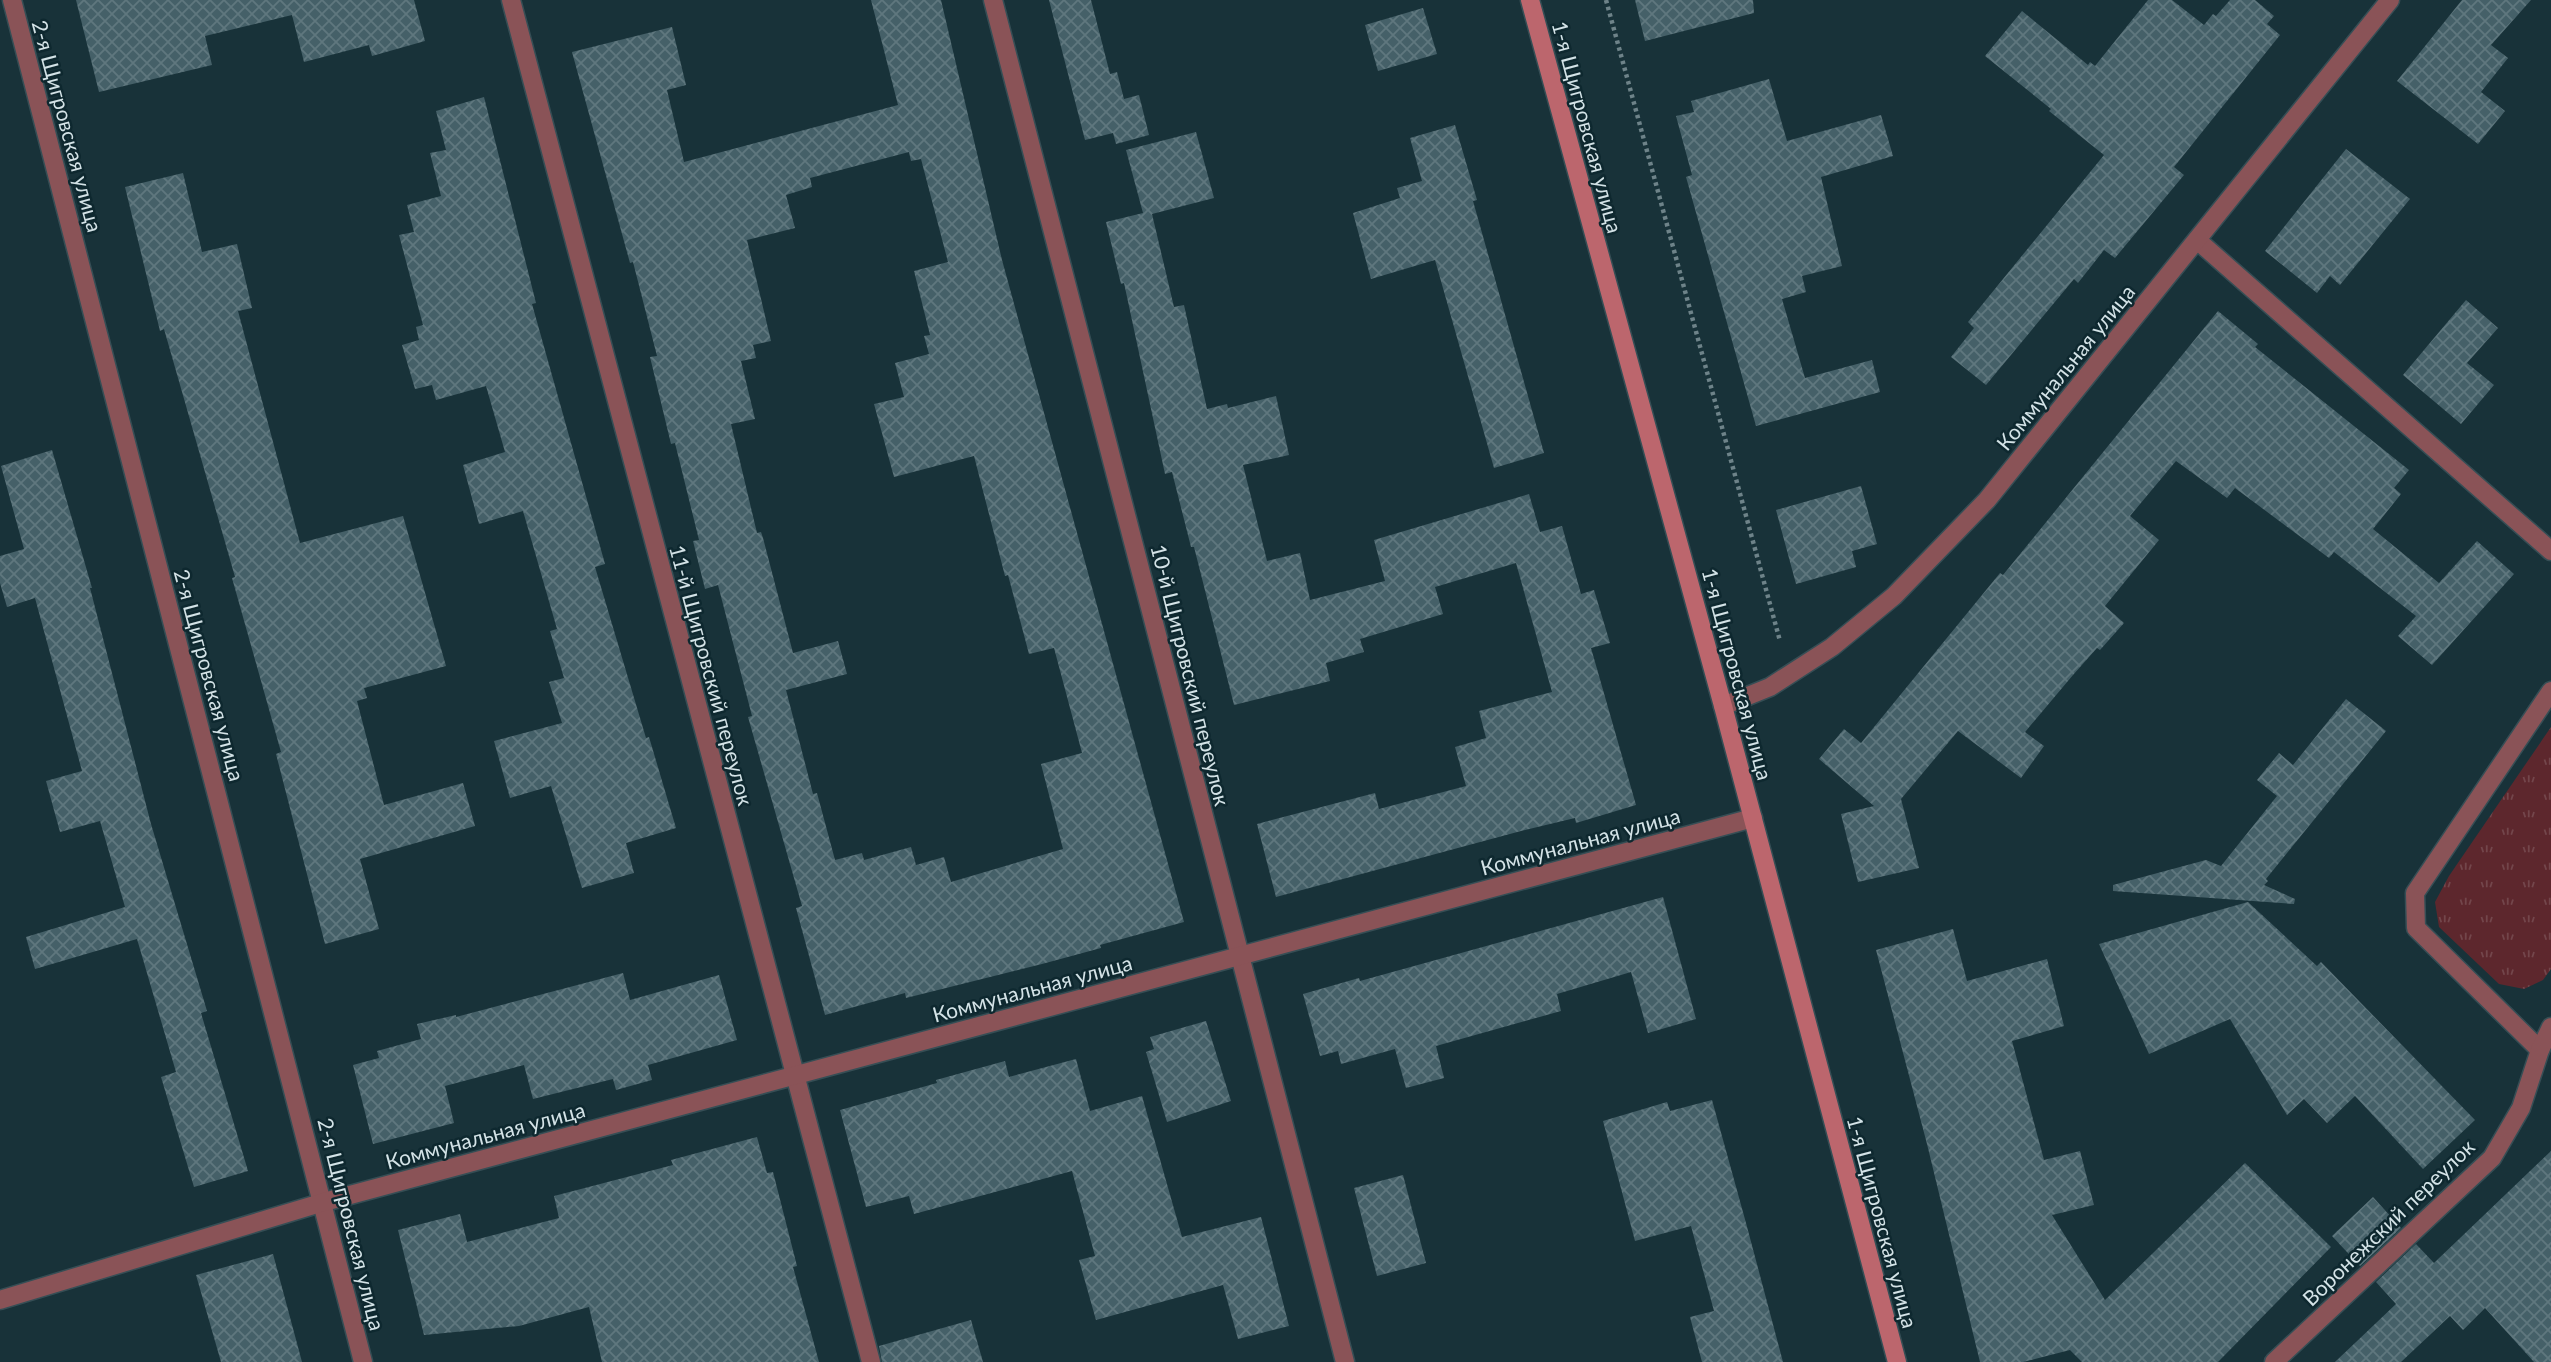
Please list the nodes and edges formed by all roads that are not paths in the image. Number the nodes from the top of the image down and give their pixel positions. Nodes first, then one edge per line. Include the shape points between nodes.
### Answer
1 (12, 0) edge
2 (510, 0) edge
3 (993, 0) edge
4 (1530, 0) edge
5 (2390, 0) edge
6 (2197, 240) junction
7 (2551, 551) edge
8 (2551, 691) edge
9 (1723, 706) junction
10 (1753, 818) junction
11 (1240, 956) junction
12 (2551, 1027) edge
13 (2540, 1050) junction
14 (794, 1076) junction
15 (324, 1202) junction
16 (0, 1300) edge
17 (363, 1362) edge
18 (871, 1362) edge
19 (1345, 1362) edge
20 (1897, 1362) edge
21 (2274, 1362) edge

1 - 15 street, 2-я Щигровская улица
2 - 14 street, 11-й Щигровский переулок
3 - 11 street, 10-й Щигровский переулок
4 - 9 street, 1-я Щигровская улица
5 - 6 street, Коммунальная улица
6 - 7 street
6 - 9 street, Коммунальная улица via 1987,500 1894,596 1832,647 1770,687
8 - 13 street via 2415,893 2416,928
9 - 10 street, 1-я Щигровская улица
10 - 11 street, Коммунальная улица
10 - 20 street, 1-я Щигровская улица
11 - 14 street, Коммунальная улица
11 - 19 street, 10-й Щигровский переулок
12 - 13 street, Воронежский переулок
13 - 21 street, Воронежский переулок via 2521,1108 2492,1157
14 - 15 street, Коммунальная улица
14 - 18 street, 11-й Щигровский переулок
15 - 16 street, Коммунальная улица
15 - 17 street, 2-я Щигровская улица

